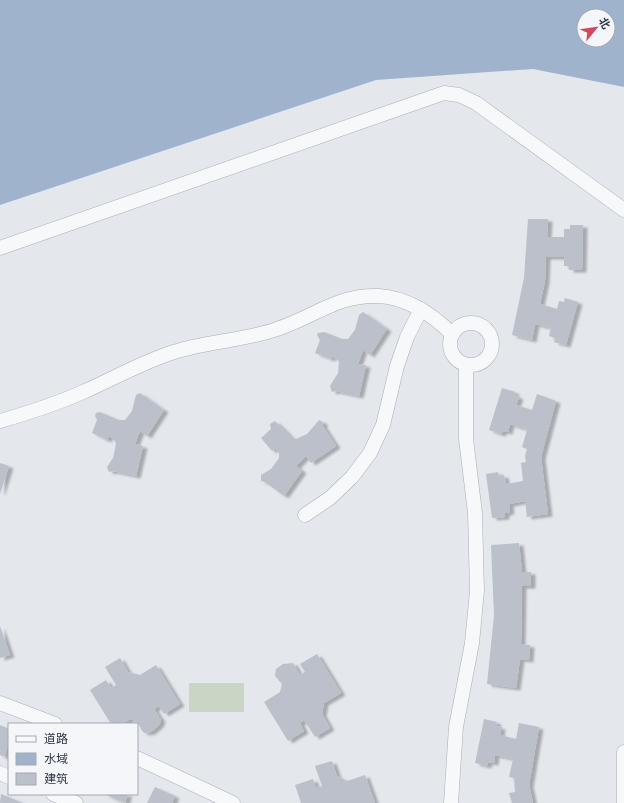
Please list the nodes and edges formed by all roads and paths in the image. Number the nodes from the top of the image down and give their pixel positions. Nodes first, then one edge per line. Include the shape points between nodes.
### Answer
1 (624, 210) edge
2 (0, 248) edge
3 (421, 309) junction
4 (452, 334) junction
5 (466, 365) junction
6 (0, 421) edge
7 (305, 515) dead end
8 (0, 703) edge
9 (53, 723) edge
10 (624, 752) edge
11 (138, 758) edge
12 (56, 795) edge
13 (76, 803) edge
14 (233, 803) edge
15 (451, 803) edge
16 (624, 803) edge

1 - 2 street via 476,103 459,95 444,93
3 - 4 street via 438,320
3 - 6 street via 401,300 380,296 358,296 336,302 291,325 267,333 195,346 161,356 81,393
3 - 7 street via 397,366 383,425 370,453 352,477 330,498
4 - 5 street via 452,353 460,363
4 - 5 street via 456,329 468,324 481,326 490,336 489,355 479,364
5 - 15 street via 466,439 476,520 477,591 472,643 456,727
8 - 9 street
10 - 16 street
11 - 14 street
12 - 13 street

